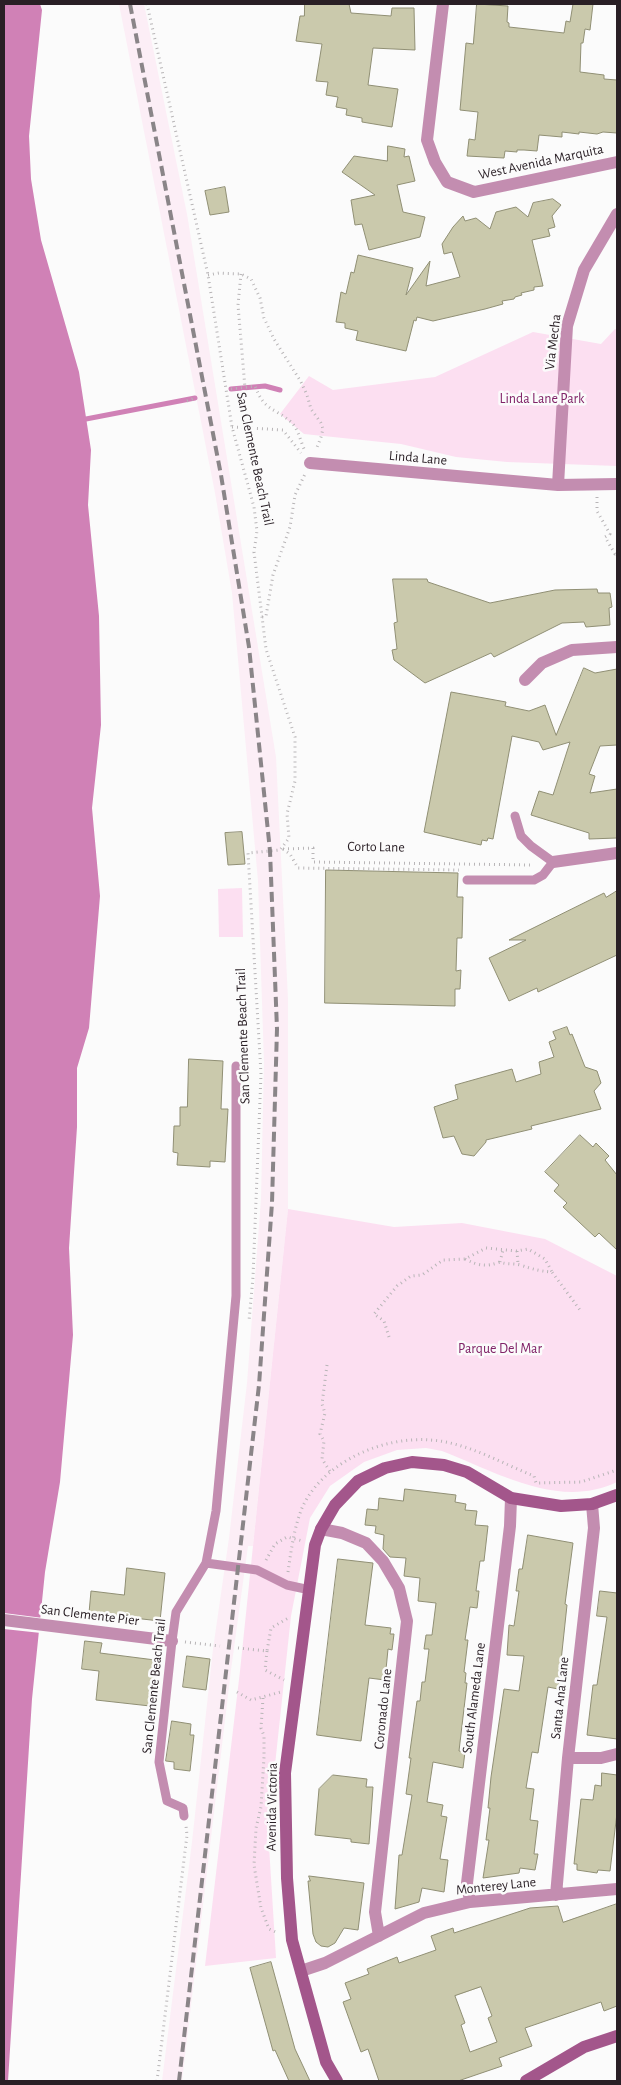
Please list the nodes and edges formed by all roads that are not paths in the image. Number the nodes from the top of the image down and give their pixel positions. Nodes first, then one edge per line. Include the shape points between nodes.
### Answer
1 (443, 4) edge
2 (617, 162) edge
3 (617, 214) edge
4 (310, 463) road end
5 (617, 484) edge
6 (558, 485) junction
7 (617, 647) edge
8 (525, 680) dead end
9 (515, 816) dead end
10 (617, 853) edge
11 (553, 862) junction
12 (466, 875) road end
13 (236, 1066) dead end
14 (617, 1495) edge
15 (511, 1498) junction
16 (592, 1504) junction
17 (321, 1529) junction
18 (206, 1563) junction
19 (310, 1590) junction
20 (4, 1620) edge
21 (177, 1642) junction
22 (617, 1754) edge
23 (568, 1758) junction
24 (184, 1816) road end
25 (617, 1889) edge
26 (556, 1895) junction
27 (470, 1902) junction
28 (379, 1936) junction
29 (301, 1971) junction
30 (617, 2036) edge
31 (534, 2079) edge
32 (337, 2081) edge

1 - 2 street, West Avenida Marquita via 427,140 447,182 474,192
3 - 6 street, Via Mecha via 584,270 567,326
4 - 6 street, Linda Lane
5 - 6 street, Linda Lane
7 - 8 street via 572,650 542,663
9 - 11 lane via 521,836
10 - 11 street
11 - 12 lane via 543,875 534,880
13 - 18 lane, San Clemente Beach Trail via 236,1296 216,1511
14 - 16 main road
15 - 16 main road via 561,1506
15 - 17 main road, Avenida Victoria via 467,1472 444,1465 412,1462 385,1468 358,1481 335,1505
15 - 27 street, South Alameda Lane via 467,1883
16 - 23 street, Santa Ana Lane via 594,1528
17 - 19 main road, Avenida Victoria via 315,1545
17 - 28 street, Coronado Lane via 366,1543 383,1561 399,1588 408,1622 375,1912
18 - 19 lane via 257,1570 287,1585
18 - 21 lane, San Clemente Beach Trail via 176,1612
19 - 29 main road, Avenida Victoria via 286,1773 287,1878 292,1940
20 - 21 street, San Clemente Pier
21 - 24 lane, San Clemente Beach Trail via 160,1762 167,1801 183,1808
22 - 23 street via 601,1758
23 - 26 street, Santa Ana Lane
25 - 26 street, Monterey Lane
26 - 27 street, Monterey Lane
27 - 28 street, Monterey Lane via 424,1913
28 - 29 street, Monterey Lane via 325,1963
29 - 32 main road, Avenida Victoria via 326,2062
30 - 31 main road via 584,2047

